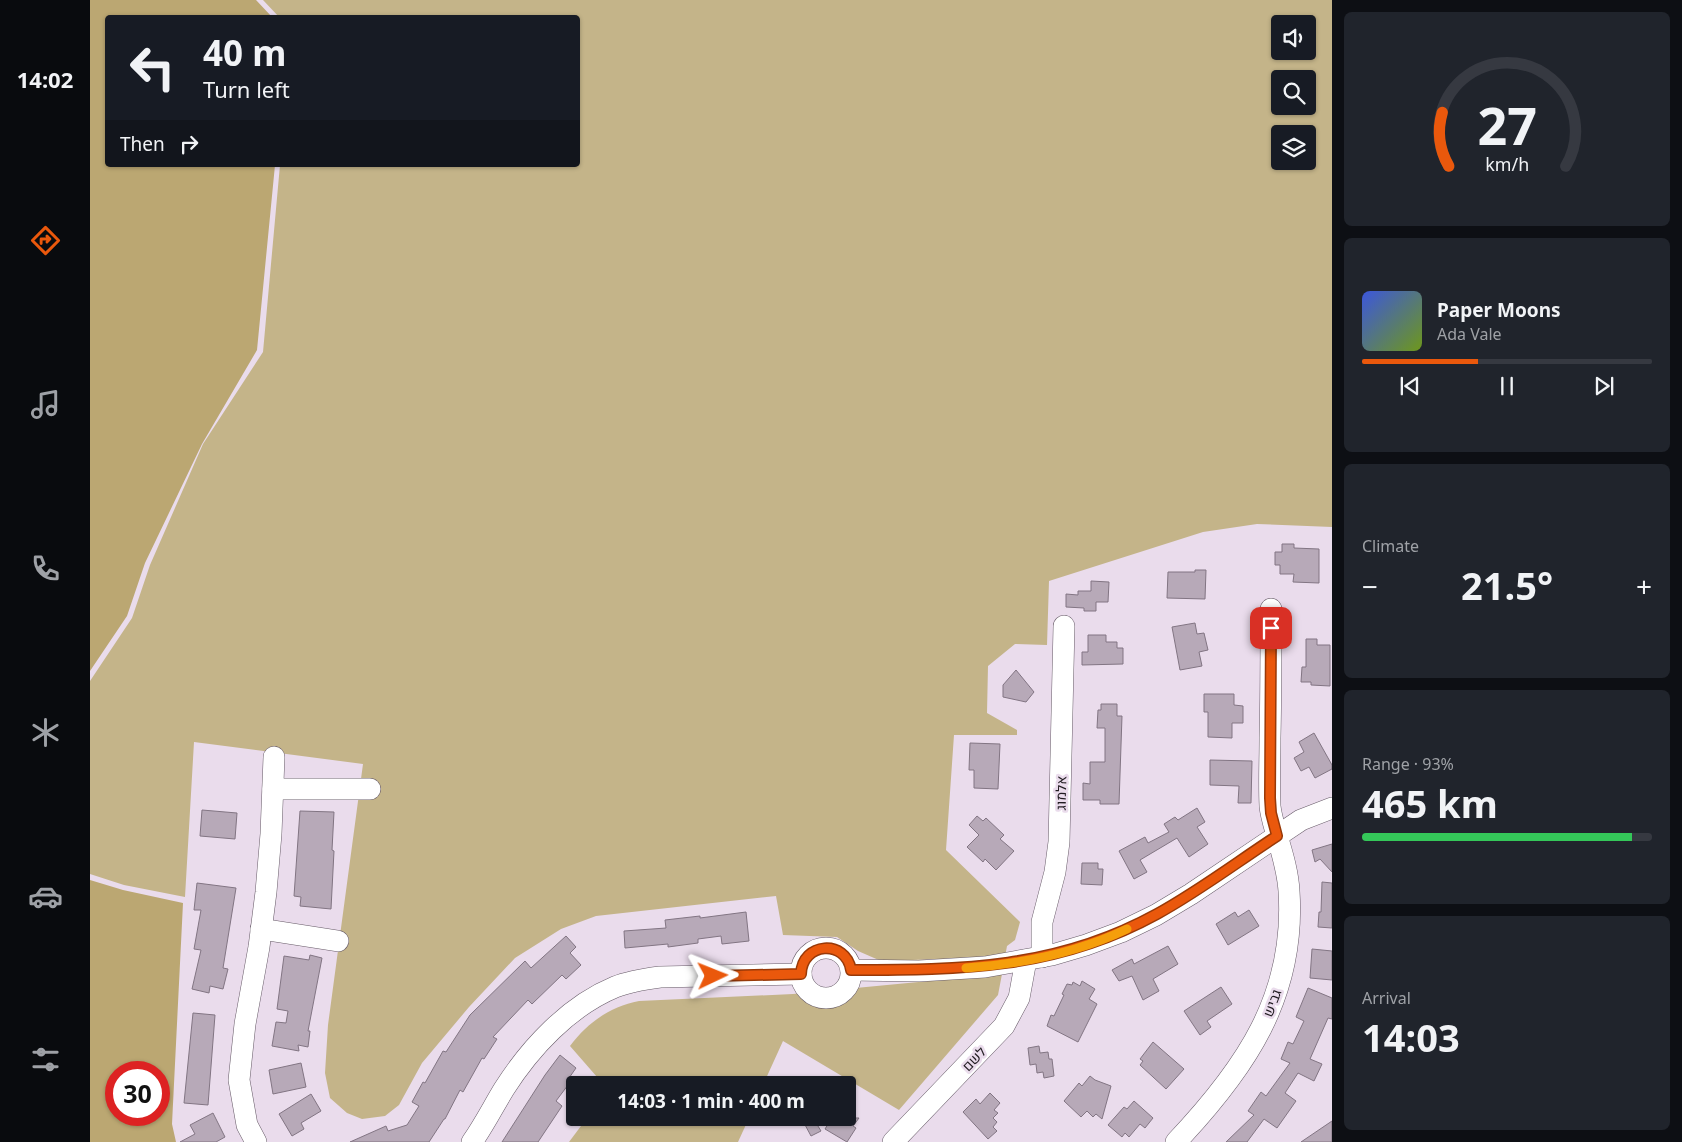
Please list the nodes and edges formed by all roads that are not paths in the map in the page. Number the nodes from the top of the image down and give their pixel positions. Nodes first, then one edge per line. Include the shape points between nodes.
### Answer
1 (1271, 609) dead end
2 (1064, 626) dead end
3 (274, 756) dead end
4 (273, 789) junction
5 (370, 790) dead end
6 (1332, 808) edge
7 (1277, 836) junction
8 (261, 929) junction
9 (338, 941) dead end
10 (1034, 959) junction
11 (851, 970) junction
12 (801, 974) junction
13 (256, 1142) edge
14 (472, 1142) edge
15 (893, 1142) edge
16 (1176, 1142) edge

1 - 7 street, גביש via 1270,798
2 - 10 street, אלמוג via 1060,842
3 - 4 street
4 - 5 street
4 - 8 street
6 - 7 street via 1301,820
7 - 10 street via 1156,915 1086,945
7 - 16 street, גביש via 1285,862 1289,919 1287,949 1271,1008 1238,1069
8 - 9 street
8 - 13 street via 239,1080 247,1125
10 - 11 street via 952,970
10 - 15 street, לשם via 1004,1026
11 - 12 street via 840,952 824,948 809,954
11 - 12 street via 846,989 840,995 824,999 809,992
12 - 14 street via 660,977 630,982 594,998 554,1029 530,1054 504,1088

